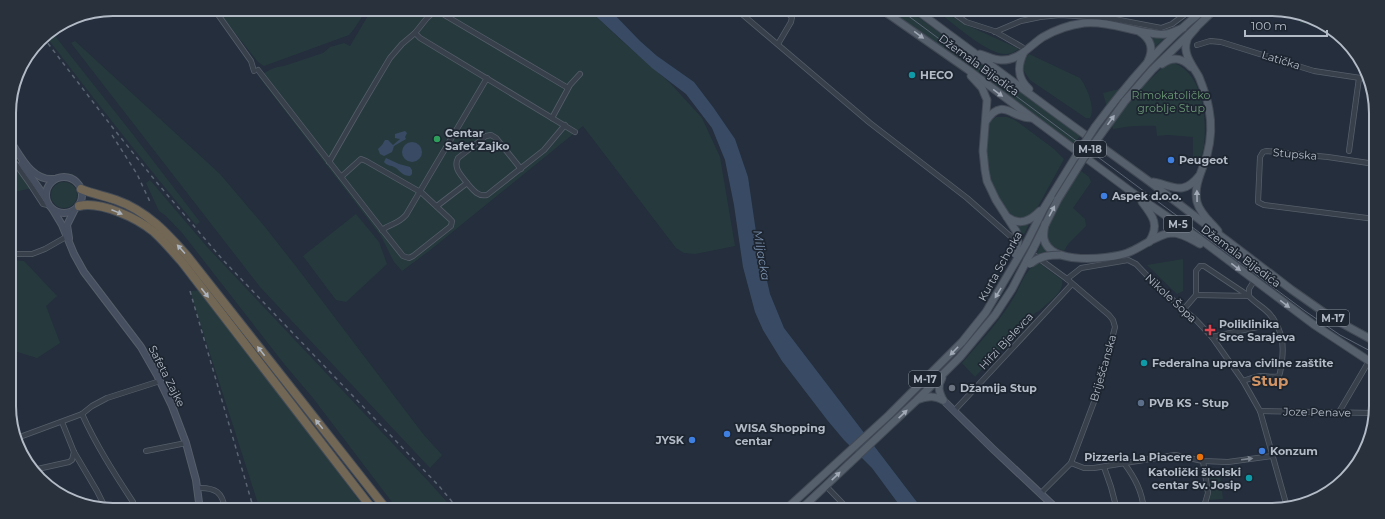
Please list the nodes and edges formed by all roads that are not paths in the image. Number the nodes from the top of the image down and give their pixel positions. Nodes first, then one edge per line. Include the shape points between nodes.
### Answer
1 (219, 16) edge
2 (430, 16) edge
3 (447, 16) edge
4 (744, 16) edge
5 (791, 16) edge
6 (890, 16) edge
7 (924, 16) edge
8 (958, 16) edge
9 (1050, 16) edge
10 (1068, 16) edge
11 (1109, 16) edge
12 (1183, 16) edge
13 (1197, 16) edge
14 (1208, 16) edge
15 (1109, 21) junction
16 (1183, 28) junction
17 (1196, 28) junction
18 (995, 32) junction
19 (1140, 32) junction
20 (415, 33) junction
21 (778, 44) junction
22 (1196, 45) dead end
23 (1023, 49) junction
24 (973, 52) junction
25 (1148, 62) junction
26 (967, 69) junction
27 (1152, 70) junction
28 (580, 74) dead end
29 (1198, 75) junction
30 (487, 78) junction
31 (1359, 78) junction
32 (1363, 78) edge
33 (568, 88) junction
34 (1049, 109) junction
35 (552, 118) junction
36 (1033, 118) junction
37 (986, 121) junction
38 (565, 125) junction
39 (575, 132) dead end
40 (16, 149) edge
41 (1348, 151) dead end
42 (16, 154) edge
43 (330, 162) junction
44 (1369, 163) edge
45 (16, 164) edge
46 (521, 169) junction
47 (1200, 174) junction
48 (341, 177) junction
49 (56, 179) junction
50 (1150, 182) junction
51 (467, 183) junction
52 (81, 189) junction
53 (420, 192) junction
54 (1138, 196) junction
55 (45, 197) junction
56 (48, 205) junction
57 (437, 206) junction
58 (77, 208) junction
59 (1044, 208) junction
60 (53, 210) junction
61 (1006, 215) junction
62 (1369, 218) edge
63 (1045, 224) junction
64 (382, 230) junction
65 (66, 236) junction
66 (1223, 238) junction
67 (1149, 242) junction
68 (70, 245) junction
69 (1218, 253) junction
70 (16, 254) edge
71 (1017, 255) junction
72 (1061, 255) junction
73 (1028, 262) junction
74 (1021, 272) joint
75 (1067, 280) junction
76 (1254, 281) junction
77 (1072, 284) junction
78 (1196, 295) junction
79 (1249, 296) junction
80 (1184, 309) junction
81 (1274, 318) junction
82 (1212, 337) junction
83 (1369, 338) edge
84 (1369, 360) edge
85 (1369, 368) edge
86 (943, 375) junction
87 (160, 381) junction
88 (1243, 381) junction
89 (943, 400) junction
90 (916, 401) junction
91 (291, 404) junction
92 (954, 411) junction
93 (1260, 411) junction
94 (1339, 412) junction
95 (1368, 413) edge
96 (82, 414) junction
97 (62, 422) junction
98 (21, 437) edge
99 (186, 442) junction
100 (146, 451) dead end
101 (74, 452) junction
102 (344, 455) junction
103 (1272, 456) junction
104 (1203, 462) junction
105 (1070, 463) junction
106 (1124, 463) junction
107 (1104, 467) junction
108 (39, 469) edge
109 (826, 486) junction
110 (197, 488) junction
111 (1040, 494) junction
112 (103, 502) edge
113 (133, 502) dead end
114 (1286, 502) edge
115 (199, 503) edge
116 (224, 503) edge
117 (363, 503) edge
118 (368, 503) edge
119 (382, 503) edge
120 (386, 503) edge
121 (793, 503) edge
122 (808, 503) edge
123 (842, 503) edge
124 (1050, 503) edge
125 (1115, 503) edge
126 (1143, 503) edge
127 (1204, 503) edge

1 - 43 street via 256,71
2 - 20 street
3 - 33 street
4 - 21 street
5 - 21 street via 791,22
6 -> 26 main road, Džemala Bijedića / M-5
7 - 24 main road, Džemala Bijedića
8 - 18 street via 966,22
9 - 18 street via 1009,25
10 - 15 street
11 - 15 street
12 - 15 street via 1161,28
13 - 16 main road, Kurta Schorka
14 - 17 main road, Kurta Schorka / M-18
15 - 19 main road
15 - 23 main road via 1062,28
16 - 19 main road via 1167,34
16 - 25 main road, Kurta Schorka
17 - 27 main road, Kurta Schorka / M-18
17 - 29 main road via 1187,40 1186,51
18 - 23 street
19 - 25 main road via 1147,36 1151,45
20 - 30 street
20 - 43 street via 402,44 387,64
21 - 75 street, Briješčanska via 870,122
22 - 31 street, Latička via 1210,41 1220,42 1314,71
23 - 24 main road via 1011,59 1001,60
23 - 34 main road, M-17 via 1019,65 1023,84
24 - 34 main road, Džemala Bijedića
25 - 59 main road, Kurta Schorka, bridge via 1095,127
26 -> 36 main road, Džemala Bijedića / M-5
26 - 37 main road via 985,94
27 - 29 main road via 1171,59 1179,59
63 -> 27 main road, Kurta Schorka / M-18, bridge via 1058,199 1102,132
28 - 33 street
29 - 47 main road via 1206,97 1211,126 1208,153
30 - 35 street
30 - 53 street
31 - 32 street, Latička
31 - 41 street
33 - 35 street
34 - 50 main road, Džemala Bijedića / M-17
35 - 38 street
36 - 37 main road via 1004,108 992,113
36 - 54 main road, Džemala Bijedića / M-5
37 - 61 main road via 983,140 985,170 992,192
38 - 39 street
38 - 46 street via 544,150
40 - 49 main road via 34,173 48,179
42 - 55 main road, Safeta Zajke
43 - 48 street
44 - 62 street, Stupska via 1263,152 1260,157 1258,202 1264,205
45 - 56 street via 44,204
46 - 51 street via 487,195 478,194
46 - 51 street via 496,138 486,136 456,162 457,169
47 - 50 main road via 1193,183 1184,188
66 -> 47 main road via 1197,202
48 - 53 street via 361,159
48 - 64 street
49 - 52 main road via 74,180
49 - 55 main road via 48,186
50 - 66 main road, Džemala Bijedića / M-17
51 - 57 street
52 - 58 main road, Safeta Zajke via 82,200
102 -> 52 highway via 170,237 139,211 117,200
53 - 57 street
53 - 64 street via 402,219
54 - 67 main road via 1154,221 1155,232
54 - 69 main road, Džemala Bijedića / M-5
55 - 56 main road, Safeta Zajke
56 - 60 main road, Safeta Zajke
57 - 64 street via 452,221 451,226 411,258 404,256
58 - 60 main road via 64,214
58 - 68 main road, Safeta Zajke via 67,225
58 -> 91 highway via 91,204 116,211 155,233 182,262
59 - 61 main road via 1024,222 1014,221
59 - 71 main road, Kurta Schorka, bridge via 1026,244
60 - 65 main road, Safeta Zajke
61 - 71 main road, bridge via 1016,231
63 - 72 main road, bridge via 1044,239 1049,247
63 - 73 main road, Kurta Schorka / M-18, bridge
65 - 68 main road, Safeta Zajke
65 - 70 street via 32,254
66 - 83 main road, Džemala Bijedića / M-17 via 1316,307
67 - 69 main road, M-17 via 1168,234 1179,234
67 - 72 main road, M-17 via 1127,253 1096,259
68 - 87 main road, Safeta Zajke via 84,272 142,347
69 -> 76 main road, Džemala Bijedića / M-17
71 -> 121 main road, Kurta Schorka / M-17 via 1015,264 986,312 962,342
72 - 73 main road, M-17, bridge via 1044,256
73 - 74 main road, Kurta Schorka / M-18
74 - 86 main road, Kurta Schorka / M-17 via 995,315
75 - 77 street, Briješčanska
75 - 80 street, Nikole Šopa via 1081,268 1128,260 1136,264
76 - 79 street via 1249,289
76 -> 84 main road, Džemala Bijedića / M-17 via 1332,338
77 - 92 street, Hifzi Bjelevca
77 - 105 street, Briješčanska via 1109,315 1115,326 1100,386
78 - 79 street
78 - 79 street via 1196,271 1198,267 1204,266
78 - 80 street
79 - 81 street
80 - 82 street, Nikole Šopa
81 - 82 street via 1271,324
81 - 88 street via 1282,338 1280,373 1274,378 1263,376
82 - 88 street, Nikole Šopa
85 - 94 street
86 - 89 main road via 938,386
86 - 90 main road, Kurta Schorka / M-17
87 - 96 street via 107,398
87 - 99 main road, Safeta Zajke
88 - 93 street, Nikole Šopa
89 - 90 main road via 928,396
89 - 92 main road
109 -> 90 main road, Kurta Schorka / M-17
91 - 117 highway
91 - 118 highway
92 - 111 main road
93 - 94 street, Joze Penave
93 - 103 street, Nikole Šopa
94 - 95 street, Joze Penave
96 - 97 street
96 - 113 street via 109,467
97 - 98 street
97 - 101 street
99 - 100 street
99 - 110 main road, Safeta Zajke
101 - 108 street via 69,462
101 - 112 street
102 - 119 highway
102 - 120 highway
104 -> 103 street via 1228,462
103 - 114 street, Nikole Šopa
104 - 106 street via 1175,455
104 - 127 street via 1208,493
105 - 107 street via 1084,468
105 - 111 street
106 - 107 street
106 - 126 street via 1134,478
107 - 125 street
109 - 122 main road, Kurta Schorka / M-17
109 - 123 street
110 - 115 main road, Safeta Zajke
110 - 116 street via 216,490
111 - 124 main road

